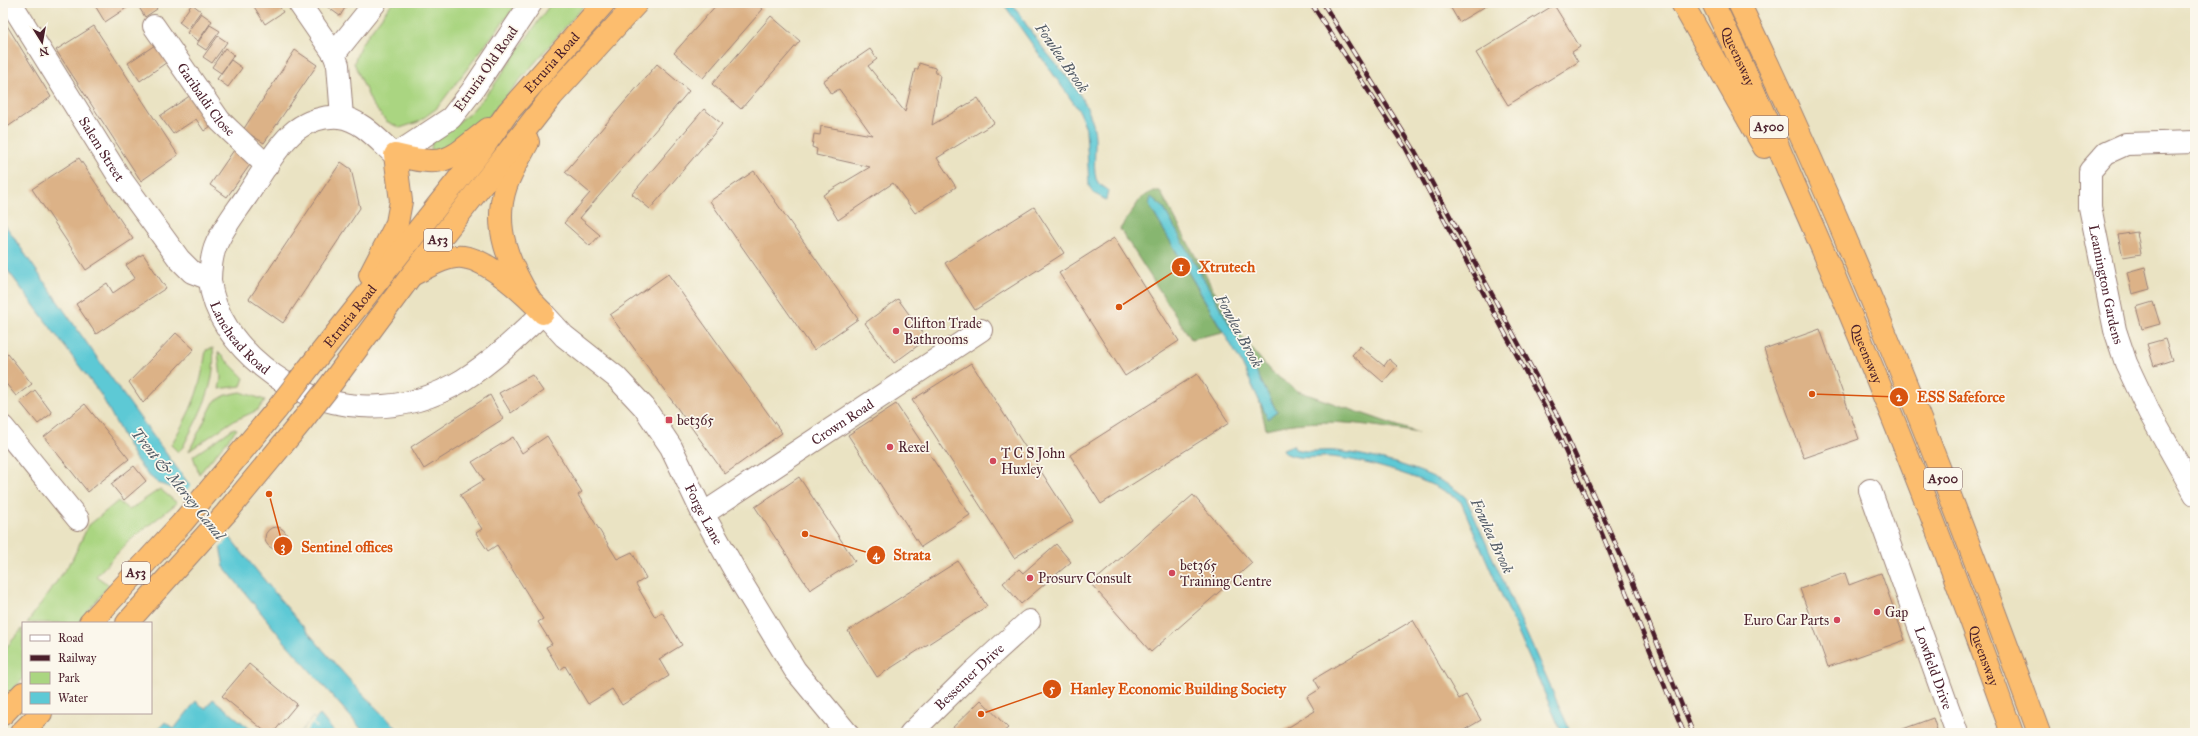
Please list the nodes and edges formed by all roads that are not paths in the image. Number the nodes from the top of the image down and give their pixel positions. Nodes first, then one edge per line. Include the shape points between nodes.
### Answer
1 (11, 3) edge
2 (299, 3) edge
3 (375, 3) edge
4 (531, 3) edge
5 (604, 3) edge
6 (637, 3) edge
7 (1682, 3) edge
8 (1713, 3) edge
9 (1739, 3) edge
10 (1754, 3) edge
11 (154, 26) dead end
12 (334, 54) junction
13 (552, 96) junction
14 (508, 112) junction
15 (342, 117) junction
16 (2195, 142) edge
17 (394, 155) junction
18 (267, 166) junction
19 (1842, 228) junction
20 (1824, 252) junction
21 (410, 277) junction
22 (210, 279) junction
23 (536, 306) junction
24 (348, 318) junction
25 (981, 330) dead end
26 (3, 427) edge
27 (1870, 490) dead end
28 (2195, 494) edge
29 (704, 514) junction
30 (78, 519) dead end
31 (1029, 621) dead end
32 (91, 622) edge
33 (128, 622) edge
34 (847, 733) edge
35 (911, 733) edge
36 (1957, 733) edge
37 (2012, 733) edge
38 (2039, 733) edge

1 - 22 street, Salem Street via 118,175 179,259 192,272
2 - 12 street
3 - 12 street
4 - 17 street, Etruria Old Road via 451,118
5 - 14 highway, Etruria Road / A53
6 - 13 highway, Etruria Road / A53
7 - 20 highway
8 - 20 highway, Queensway / A500
9 - 19 highway, Queensway / A500
10 - 19 highway via 1784,74
11 - 18 street, Garibaldi Close via 220,121
12 - 15 street via 338,65
13 - 21 highway, Etruria Road / A53
13 - 23 highway via 505,186 502,211 502,240 513,271
14 - 17 highway via 451,158 423,162
14 - 24 highway, Etruria Road / A53 via 480,152
15 - 17 street via 358,124
15 - 18 street, Lanehead Road via 314,120 295,131
16 - 28 street, Leamington Gardens via 2126,144 2106,153 2090,171 2090,207 2115,330 2126,363 2149,412
17 - 24 highway via 401,201 397,223
18 - 22 street, Lanehead Road via 215,246
19 - 38 highway, Queensway / A500 via 1900,367
20 - 37 highway, Queensway / A500 via 1872,366 1976,632
21 - 23 highway via 440,261 463,257 484,264
21 - 33 highway, Etruria Road / A53, bridge via 302,421 226,513
22 - 23 street, Lanehead Road via 214,301 230,332 253,359 273,376 304,394 330,403 365,407 400,404 441,391 463,380 500,354
23 - 29 street, Forge Lane via 564,336 616,377 644,407 670,447
24 - 32 highway, Etruria Road / A53, bridge via 278,409 182,523
25 - 29 street, Crown Road
26 - 30 street
27 - 36 street, Lowfield Drive
29 - 34 street, Forge Lane via 743,585 795,670
31 - 35 street, Bessemer Drive

